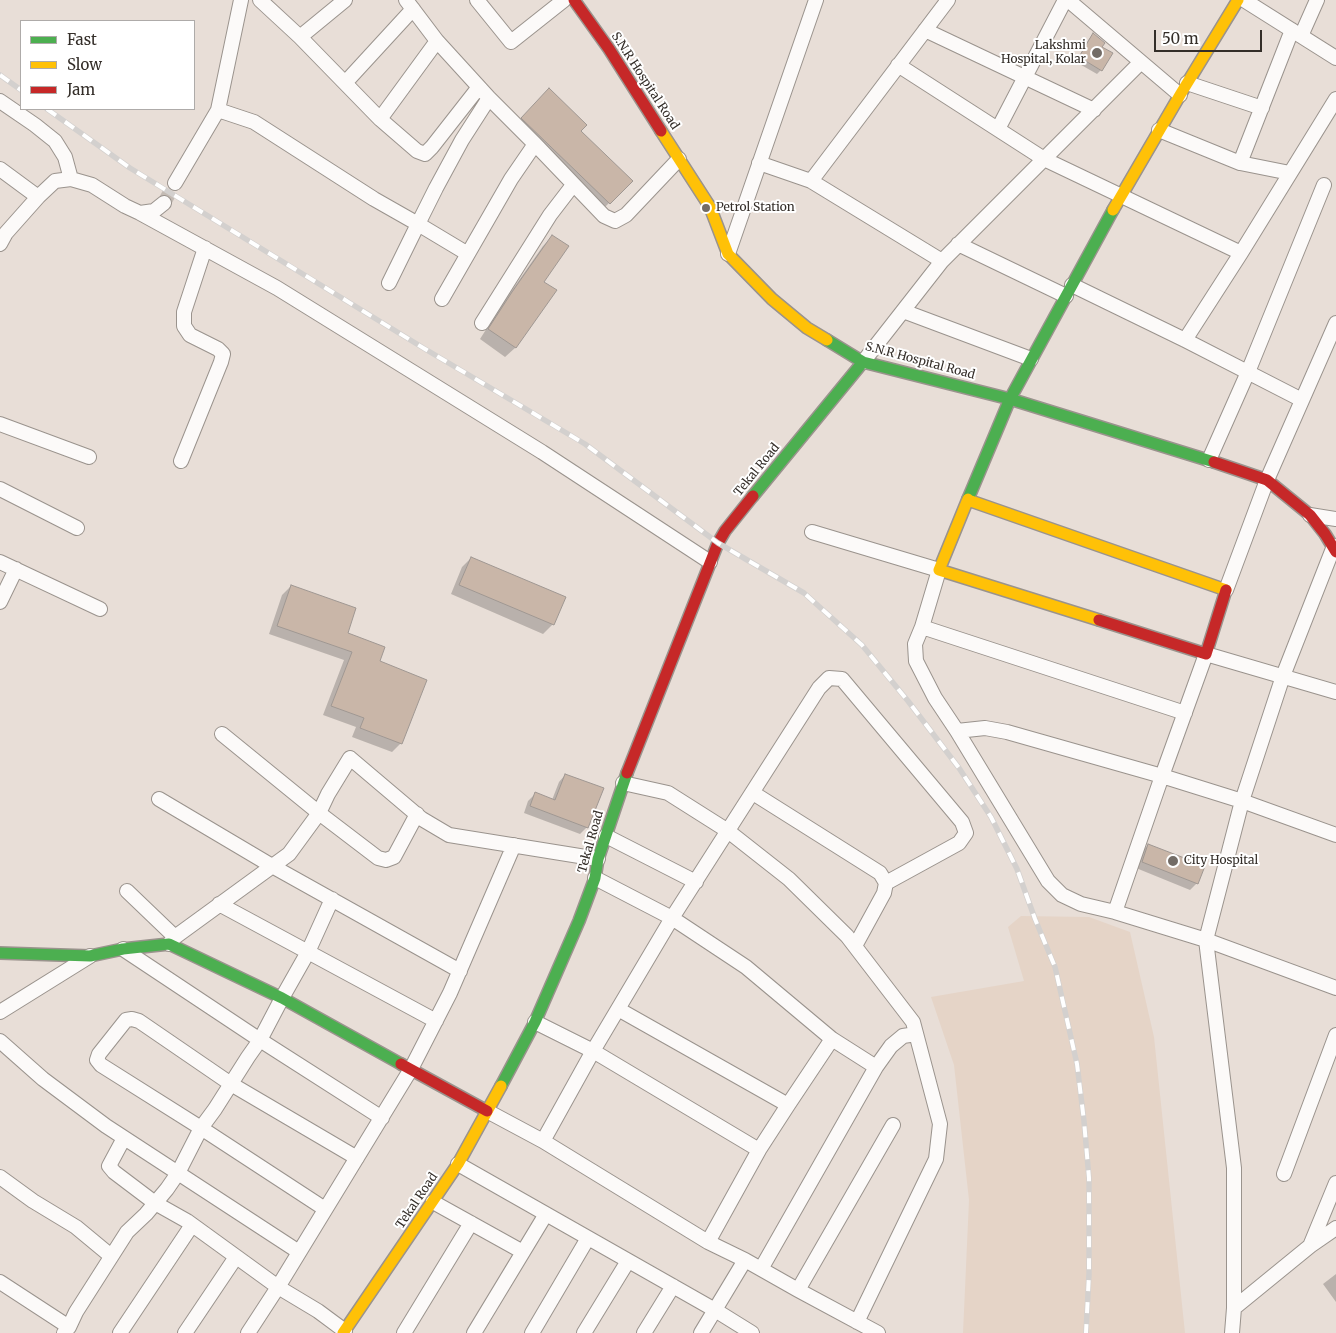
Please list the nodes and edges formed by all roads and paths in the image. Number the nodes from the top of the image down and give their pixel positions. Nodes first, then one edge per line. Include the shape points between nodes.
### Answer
1 (241, 0) edge
2 (260, 0) edge
3 (345, 0) edge
4 (477, 0) edge
5 (564, 0) edge
6 (574, 0) edge
7 (816, 0) edge
8 (948, 0) edge
9 (1066, 0) edge
10 (1238, 0) edge
11 (1244, 0) edge
12 (1317, 0) edge
13 (409, 5) edge
14 (925, 30) junction
15 (1297, 33) junction
16 (300, 37) junction
17 (437, 41) junction
18 (1336, 58) edge
19 (1141, 62) junction
20 (898, 65) junction
21 (1024, 77) junction
22 (345, 83) junction
23 (479, 87) junction
24 (1184, 89) junction
25 (489, 98) junction
26 (1336, 99) edge
27 (0, 101) edge
28 (1262, 108) junction
29 (218, 110) junction
30 (1094, 110) junction
31 (380, 119) junction
32 (998, 129) junction
33 (1159, 130) junction
34 (535, 144) junction
35 (679, 159) junction
36 (1044, 159) junction
37 (759, 163) junction
38 (1240, 164) junction
39 (0, 169) edge
40 (1290, 174) junction
41 (71, 179) junction
42 (811, 181) junction
43 (175, 183) tunnel mouth
44 (1324, 184) dead end
45 (573, 185) junction
46 (1120, 196) junction
47 (38, 197) junction
48 (164, 203) tunnel mouth
49 (140, 213) junction
50 (418, 224) junction
51 (0, 244) edge
52 (958, 244) junction
53 (205, 248) junction
54 (1241, 253) junction
55 (468, 254) junction
56 (728, 254) junction
57 (942, 261) junction
58 (389, 283) dead end
59 (1069, 291) junction
60 (442, 299) dead end
61 (903, 311) junction
62 (482, 323) dead end
63 (1336, 323) edge
64 (1185, 340) junction
65 (1031, 359) junction
66 (863, 362) junction
67 (1248, 372) junction
68 (1010, 399) junction
69 (1302, 400) junction
70 (0, 424) edge
71 (89, 457) dead end
72 (1209, 460) junction
73 (181, 461) dead end
74 (1267, 480) junction
75 (0, 489) edge
76 (968, 500) junction
77 (1310, 515) junction
78 (1336, 519) edge
79 (77, 528) dead end
80 (812, 532) dead end
81 (1335, 549) edge
82 (0, 562) edge
83 (710, 562) junction
84 (16, 569) junction
85 (939, 570) junction
86 (1226, 590) junction
87 (0, 602) edge
88 (100, 609) dead end
89 (922, 627) junction
90 (1206, 654) junction
91 (1283, 676) junction
92 (1336, 692) edge
93 (1185, 713) junction
94 (957, 731) junction
95 (222, 734) dead end
96 (1162, 776) junction
97 (623, 783) junction
98 (754, 793) junction
99 (160, 799) dead end
100 (1242, 801) junction
101 (319, 813) junction
102 (417, 814) junction
103 (728, 832) junction
104 (1336, 835) edge
105 (606, 836) junction
106 (514, 845) junction
107 (598, 859) junction
108 (272, 866) junction
109 (595, 878) junction
110 (696, 882) junction
111 (886, 883) junction
112 (127, 891) dead end
113 (332, 900) junction
114 (219, 904) junction
115 (1115, 912) junction
116 (672, 918) junction
117 (172, 940) junction
118 (1206, 940) junction
119 (855, 946) junction
120 (123, 949) junction
121 (308, 952) junction
122 (0, 954) edge
123 (90, 956) junction
124 (460, 971) junction
125 (1336, 988) edge
126 (282, 998) junction
127 (618, 1009) junction
128 (0, 1012) edge
129 (436, 1021) junction
130 (535, 1022) junction
131 (916, 1034) junction
132 (1336, 1035) edge
133 (260, 1040) junction
134 (832, 1040) junction
135 (0, 1041) edge
136 (592, 1051) junction
137 (876, 1067) junction
138 (411, 1069) junction
139 (231, 1084) junction
140 (788, 1105) junction
141 (487, 1111) junction
142 (382, 1118) junction
143 (893, 1124) dead end
144 (201, 1128) junction
145 (124, 1138) junction
146 (543, 1141) junction
147 (759, 1150) junction
148 (356, 1158) junction
149 (458, 1164) junction
150 (178, 1173) junction
151 (1284, 1174) dead end
152 (0, 1177) edge
153 (1336, 1183) edge
154 (433, 1202) junction
155 (156, 1203) junction
156 (325, 1210) junction
157 (546, 1214) junction
158 (471, 1223) junction
159 (192, 1225) junction
160 (1336, 1228) edge
161 (588, 1238) junction
162 (708, 1242) junction
163 (1310, 1246) junction
164 (299, 1252) junction
165 (523, 1252) junction
166 (112, 1256) junction
167 (236, 1257) junction
168 (628, 1260) junction
169 (745, 1260) junction
170 (761, 1269) junction
171 (0, 1282) edge
172 (673, 1286) junction
173 (278, 1287) junction
174 (798, 1290) junction
175 (1234, 1308) junction
176 (714, 1310) junction
177 (857, 1322) junction
178 (66, 1330) edge
179 (344, 1332) edge
180 (120, 1333) edge
181 (185, 1333) edge
182 (248, 1333) edge
183 (404, 1333) edge
184 (474, 1333) edge
185 (532, 1333) edge
186 (584, 1333) edge
187 (644, 1333) edge
188 (702, 1333) edge
189 (752, 1333) edge
190 (878, 1333) edge
191 (1232, 1333) edge

1 - 29 street
2 - 16 street
3 - 16 street
4 - 5 street via 511,42
6 - 35 main road, S.N.R Hospital Road
7 - 37 street
8 - 14 street
9 - 19 street
9 - 21 street
10 - 24 main road
11 - 15 street
12 - 15 street
13 - 17 street
13 - 22 street
14 - 20 street
14 - 21 street
15 - 18 street
15 - 28 street
16 - 22 street
17 - 23 street
17 - 31 street
19 - 24 street
19 - 30 street
20 - 32 street
20 - 42 street
21 - 30 street
21 - 32 street
22 - 31 street
23 - 25 street
23 - 31 street via 425,154 417,151
24 - 28 street
24 - 33 main road
25 - 34 street
25 - 50 street via 462,140
26 - 40 street
27 - 41 street via 55,141 65,156
28 - 38 street
29 - 43 street
29 - 50 street via 254,122
30 - 36 street
32 - 36 street
33 - 38 street
33 - 46 main road
34 - 45 street
34 - 55 street
35 - 45 street via 626,215 615,221 604,216
35 - 56 main road, S.N.R Hospital Road via 710,207
36 - 46 street
36 - 52 street
37 - 42 street
37 - 56 street
38 - 40 street
39 - 47 street
40 - 54 street
41 - 47 street via 55,181
41 - 49 street via 92,185
42 - 57 street
44 - 67 street
45 - 62 street via 550,215
46 - 54 street
46 - 59 main road
47 - 51 street
48 - 49 street via 154,211
49 - 53 street
50 - 55 street
50 - 58 street
52 - 57 street
52 - 59 street
53 - 73 street via 184,312 184,326 190,335 223,354
53 - 83 street via 277,288 542,452
54 - 64 street
55 - 60 street
56 - 66 main road, S.N.R Hospital Road via 807,328
57 - 61 street
59 - 64 street
59 - 65 main road
61 - 65 street
61 - 66 street
63 - 69 street
64 - 67 street
65 - 68 main road
66 - 68 main road, S.N.R Hospital Road
66 - 83 main road, Tekal Road via 725,531
67 - 69 street
67 - 72 street
68 - 72 main road, S.N.R Hospital Road
68 - 76 main road
69 - 74 street
70 - 71 street
72 - 74 main road, S.N.R Hospital Road
74 - 77 main road, S.N.R Hospital Road
74 - 86 street
75 - 79 street
76 - 85 main road
76 - 86 main road
77 - 78 street
77 - 81 main road, S.N.R Hospital Road
80 - 85 street
81 - 91 street
82 - 84 street
83 - 97 main road, Tekal Road
84 - 87 street
84 - 88 street
85 - 89 street
85 - 90 main road
86 - 90 main road
89 - 93 street
89 - 94 street via 915,644 916,662
90 - 91 street
90 - 93 street
91 - 92 street
91 - 100 street
93 - 96 street
94 - 96 street via 985,728 1006,732
94 - 115 street via 1048,881 1062,895 1081,904
95 - 101 street
96 - 100 street
96 - 115 street
97 - 103 street via 668,793
97 - 105 main road, Tekal Road
98 - 103 street
98 - 111 street via 880,873
98 - 111 street via 819,688 829,678 842,679 962,822 966,833 959,843
99 - 108 street
100 - 104 street
100 - 118 street
101 - 102 street via 378,858 386,860 394,857
101 - 102 street via 350,758
101 - 108 street via 289,854
102 - 106 street via 449,835
103 - 110 street
103 - 119 street via 789,880
105 - 107 main road, Tekal Road
105 - 110 street
106 - 107 street
106 - 124 street
107 - 109 main road, Tekal Road
108 - 113 street
108 - 114 street
109 - 116 street
109 - 130 main road, Tekal Road
110 - 116 street
111 - 119 street via 884,893
112 - 117 street
113 - 121 street
113 - 124 street
114 - 117 street
114 - 121 street
115 - 118 street
116 - 127 street
116 - 134 street via 746,967
117 - 120 main road
117 - 126 main road
118 - 125 street
118 - 175 street via 1234,1168
119 - 131 street via 913,1022
120 - 123 main road
120 - 133 street
121 - 126 street
121 - 129 street
122 - 123 main road
123 - 128 street
124 - 129 street
126 - 133 street
126 - 138 main road
127 - 136 street
127 - 140 street
129 - 138 street
130 - 136 street
130 - 141 main road, Tekal Road
131 - 137 street via 903,1036
131 - 177 street via 940,1124 936,1159
132 - 151 street
133 - 139 street
133 - 142 street
134 - 137 street
134 - 140 street
135 - 145 street via 43,1079
136 - 146 street
136 - 147 street
137 - 170 street
138 - 141 main road
138 - 142 street
139 - 144 street
139 - 144 street via 132,1019 126,1020 98,1054 97,1060 101,1065
139 - 148 street
140 - 147 street
141 - 146 street
141 - 149 main road, Tekal Road
142 - 148 street
143 - 174 street
144 - 150 street
144 - 156 street
145 - 150 street
145 - 155 street via 109,1166
146 - 162 street
147 - 162 street
148 - 156 street
149 - 154 main road, Tekal Road
149 - 157 street
150 - 155 street
150 - 164 street
152 - 166 street via 76,1227
153 - 163 street
154 - 158 street
154 - 179 main road, Tekal Road
155 - 159 street
155 - 166 street via 127,1232
156 - 164 street
157 - 161 street
157 - 165 street
158 - 165 street
158 - 183 street
159 - 167 street
159 - 180 street
160 - 163 street
161 - 168 street
161 - 185 street
162 - 169 street
163 - 175 street
164 - 173 street
165 - 184 street
166 - 178 street
167 - 173 street
167 - 181 street
168 - 172 street
168 - 186 street
169 - 170 street
169 - 176 street
170 - 174 street
171 - 178 street
172 - 176 street
172 - 187 street
173 - 179 street via 318,1311
173 - 182 street
174 - 177 street
175 - 191 street
176 - 188 street
176 - 189 street
177 - 190 street

